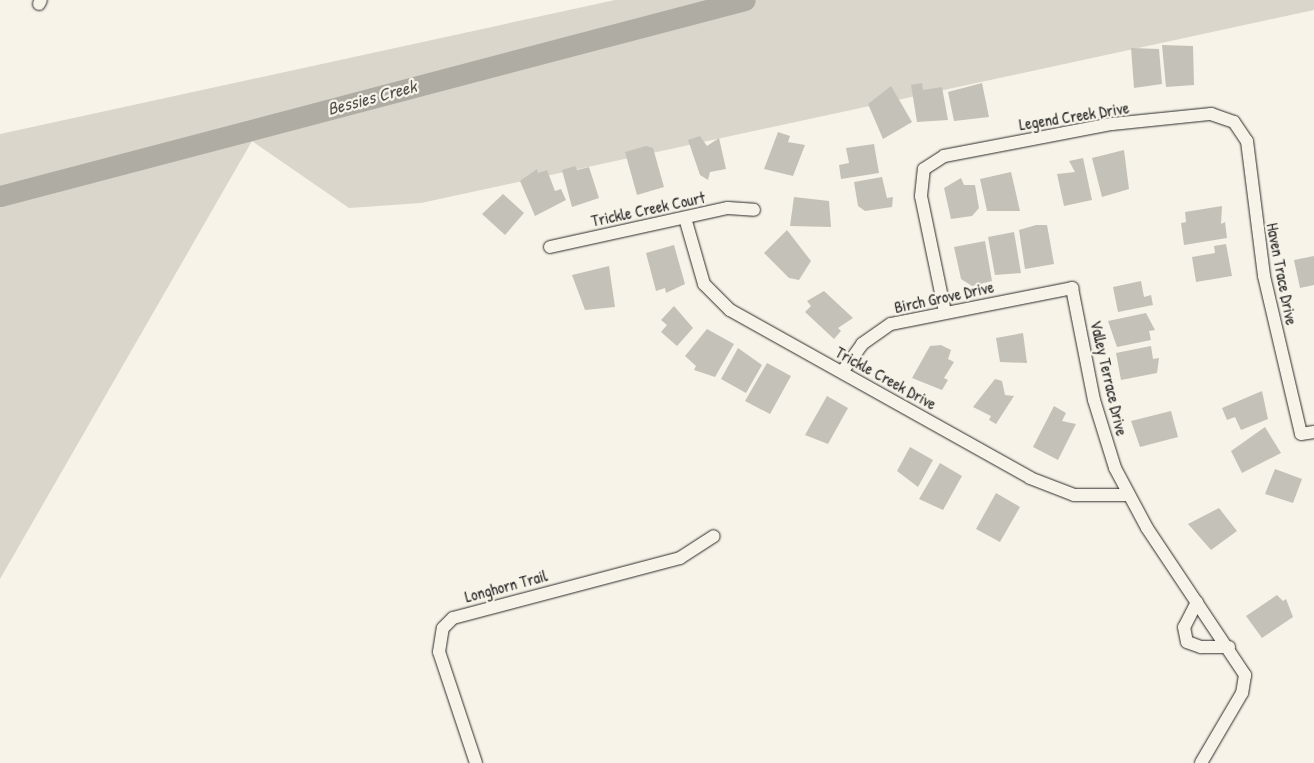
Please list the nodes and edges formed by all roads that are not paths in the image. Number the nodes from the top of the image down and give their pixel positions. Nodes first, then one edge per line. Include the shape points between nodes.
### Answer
1 (1234, 122) joint
2 (754, 210) dead end
3 (685, 218) junction
4 (550, 247) dead end
5 (1072, 288) joint
6 (944, 312) junction
7 (842, 372) junction
8 (1314, 432) edge
9 (1127, 494) junction
10 (714, 536) dead end
11 (1198, 602) junction
12 (1229, 647) junction
13 (476, 763) edge
14 (1201, 763) edge

1 - 6 street, Legend Creek Drive via 1211,114 1112,124 944,156 924,169 921,196
1 - 8 street, Haven Trace Drive via 1247,141 1264,276 1300,434
2 - 3 street, Trickle Creek Court via 728,208
3 - 4 street, Trickle Creek Court
3 - 7 street, Trickle Creek Drive via 699,272 710,294 730,310
5 - 6 street, Birch Grove Drive
5 - 9 street, Valley Terrace Drive via 1094,400
6 - 7 street, Birch Grove Drive via 891,324 876,333
7 - 9 street, Trickle Creek Drive via 1046,485 1089,497
9 - 11 street, Valley Terrace Drive
10 - 13 street, Longhorn Trail via 680,558 453,618 443,628 439,652
11 - 12 street, Valley Terrace Drive
11 - 12 street via 1184,627 1188,642 1201,647
12 - 14 street, Valley Terrace Drive via 1243,668 1245,683

